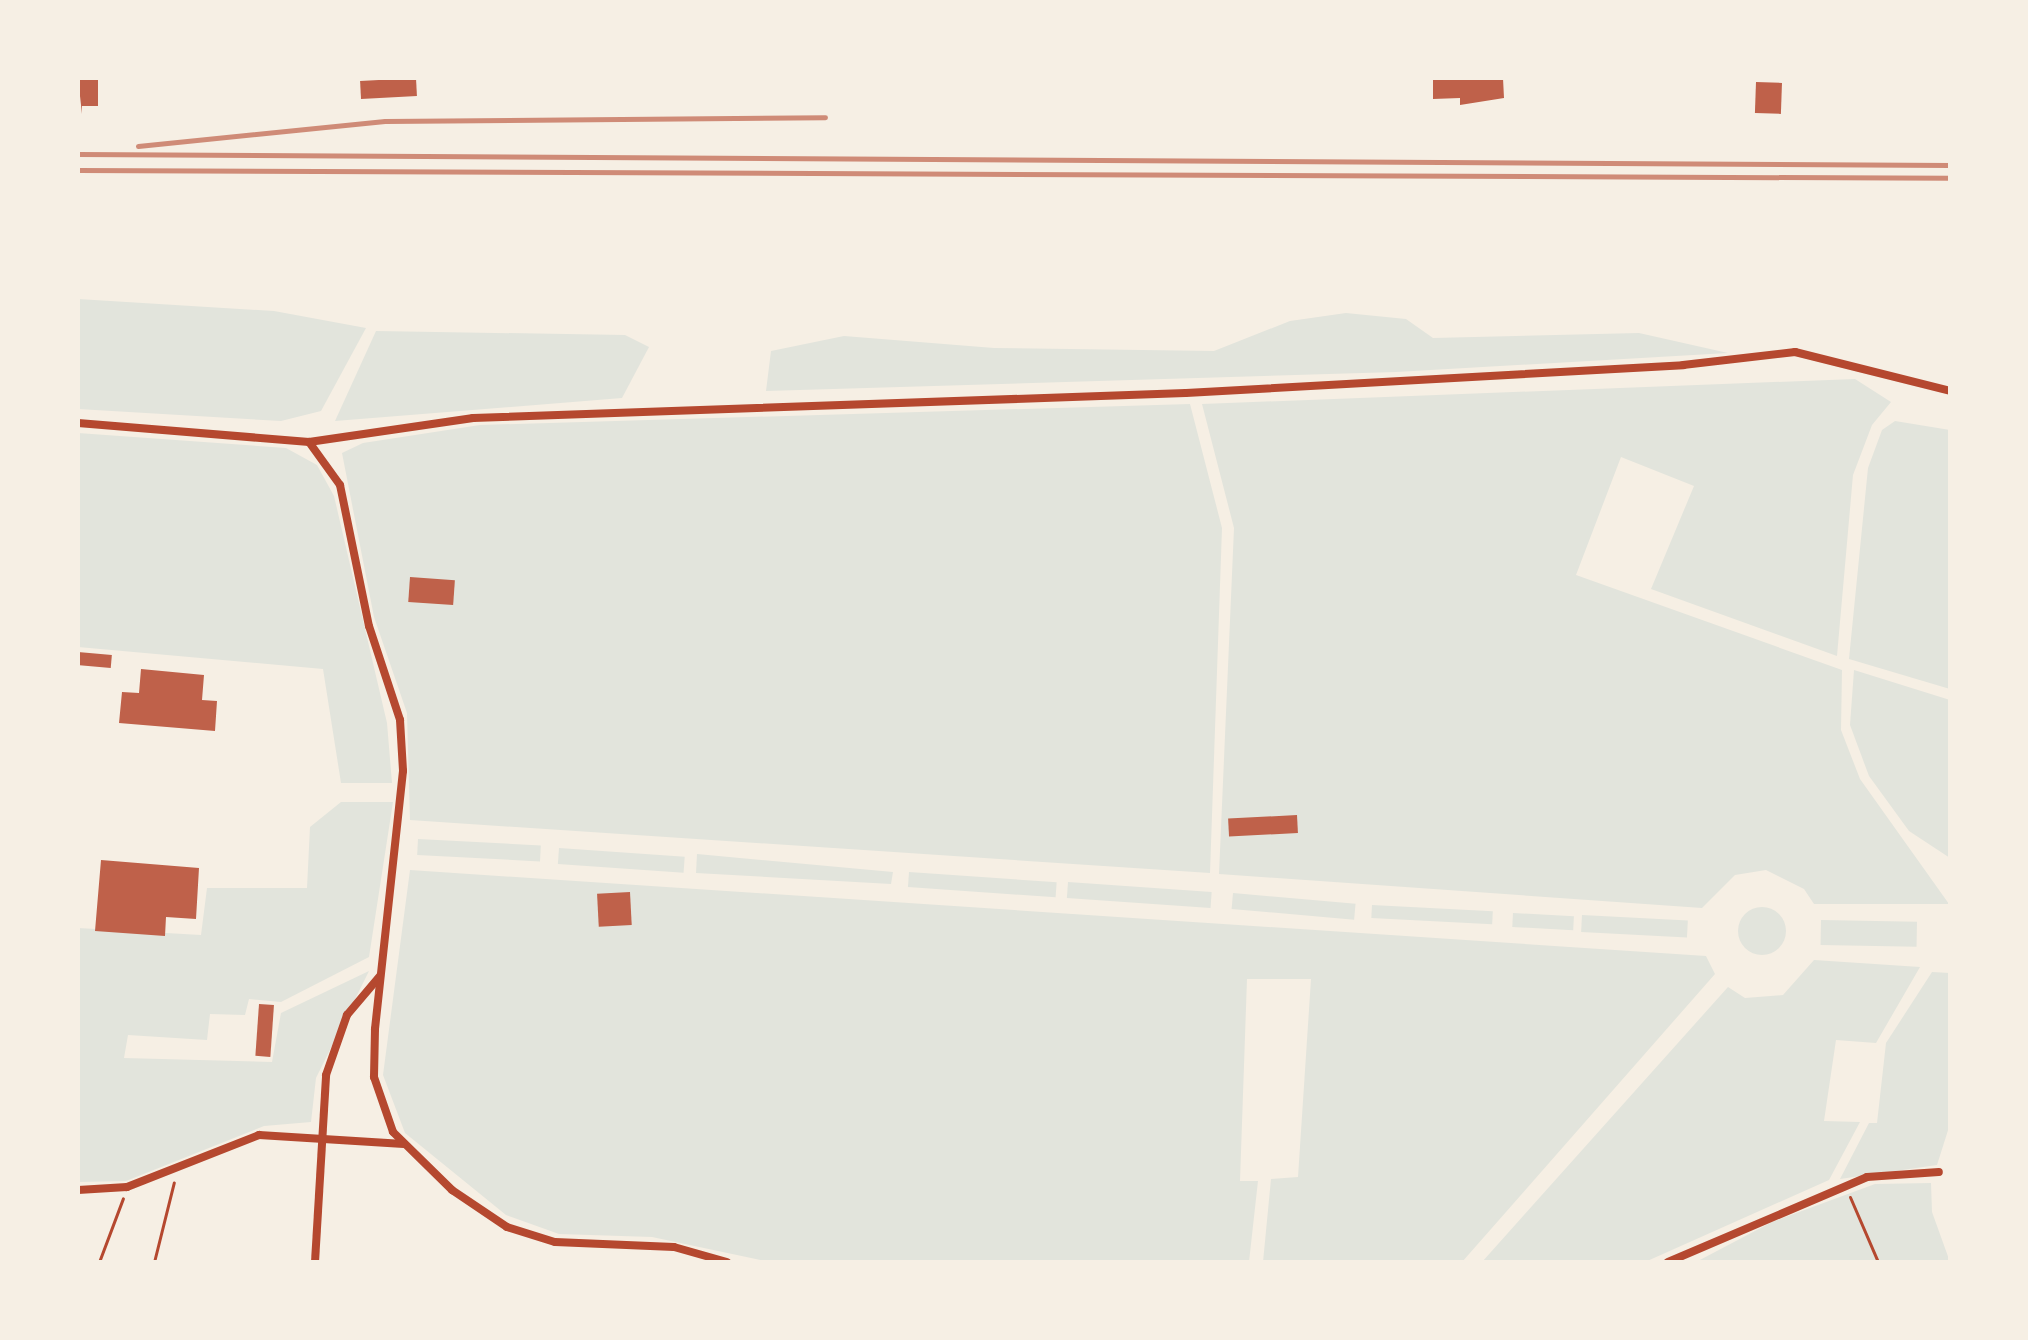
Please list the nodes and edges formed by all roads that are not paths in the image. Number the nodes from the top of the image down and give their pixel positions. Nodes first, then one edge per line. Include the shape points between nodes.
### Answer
1 (1950, 391) edge
2 (78, 423) edge
3 (309, 442) junction
4 (380, 975) junction
5 (319, 1134) junction
6 (405, 1144) junction
7 (1939, 1172) dead end
8 (78, 1190) edge
9 (315, 1262) edge
10 (727, 1262) edge
11 (1668, 1262) edge

1 - 3 street via 1795,352 1683,365 1186,393 473,418
2 - 3 street
3 - 4 street via 340,485 369,626 400,720 403,771
4 - 5 street via 347,1015 326,1075
4 - 6 street via 374,1077 393,1132
5 - 6 street
5 - 8 street via 259,1135 127,1187
5 - 9 street
6 - 10 street via 452,1190 507,1227 555,1242 674,1247
7 - 11 street via 1841,1187

